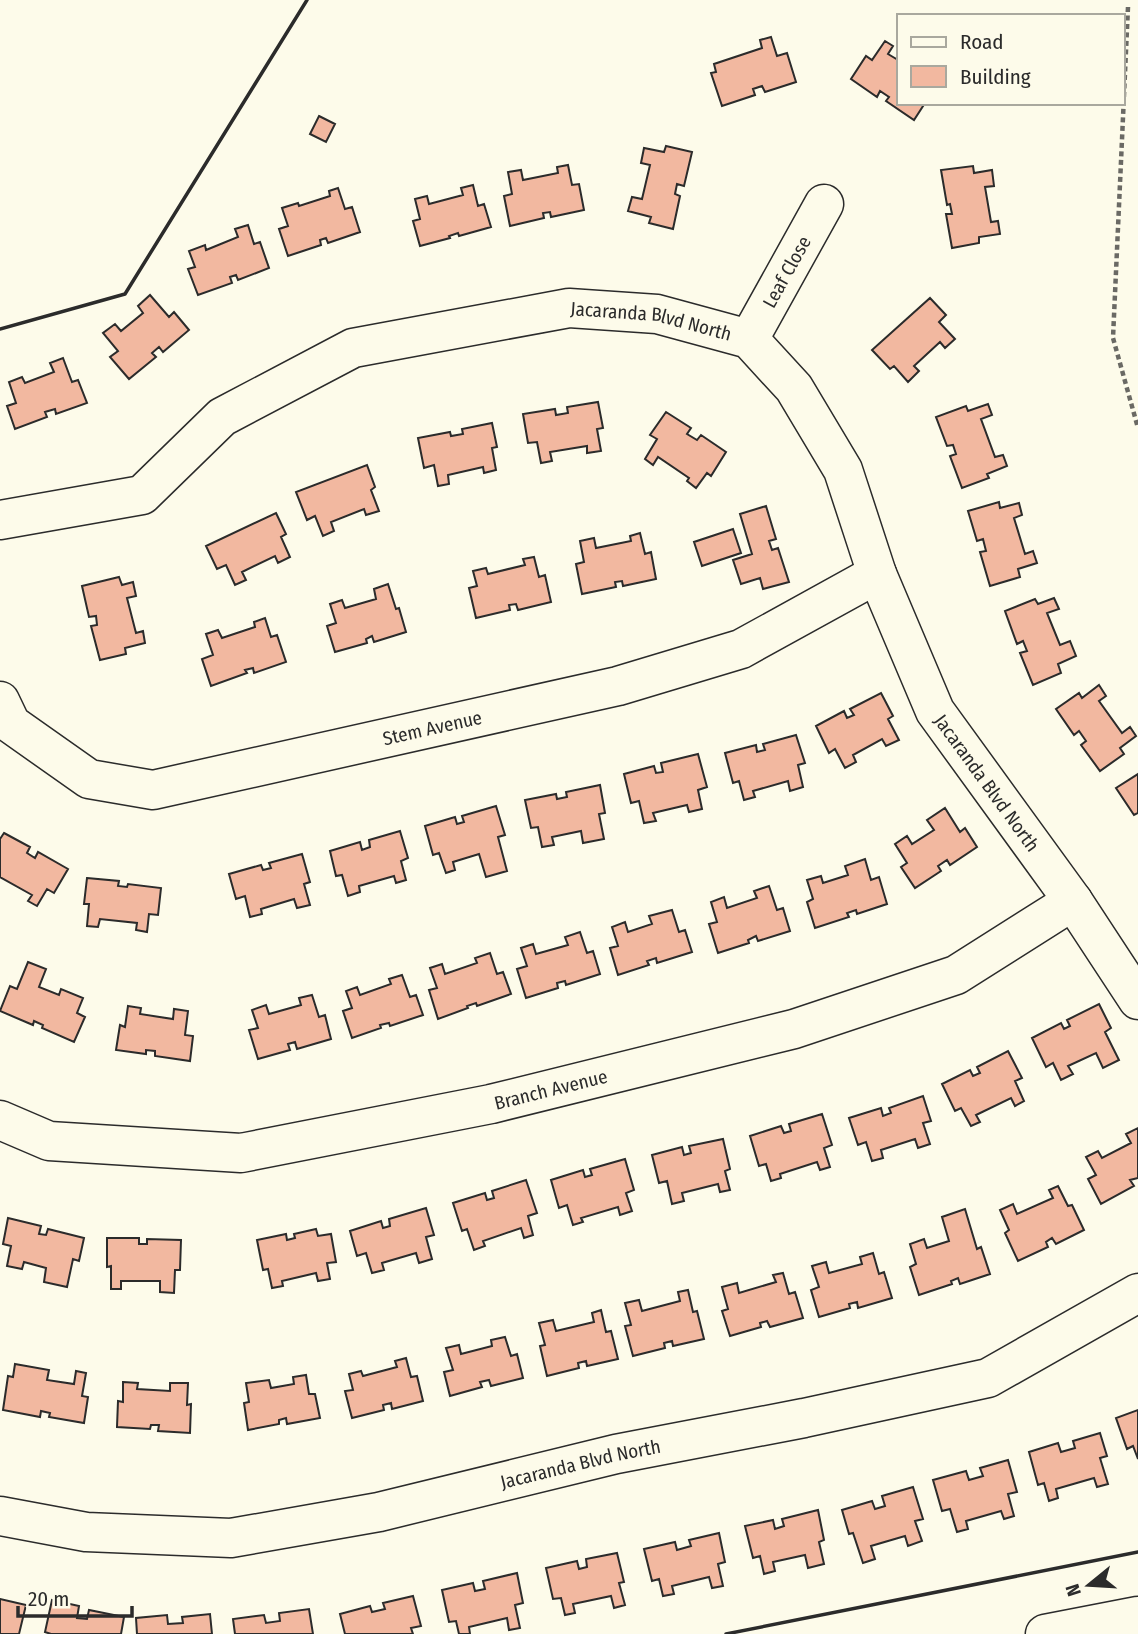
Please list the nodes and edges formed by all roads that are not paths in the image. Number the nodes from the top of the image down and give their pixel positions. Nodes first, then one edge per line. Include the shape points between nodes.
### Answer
1 (824, 204) dead end
2 (749, 339) junction
3 (0, 520) edge
4 (877, 574) junction
5 (0, 701) edge
6 (1073, 901) junction
7 (1138, 1000) edge
8 (0, 1121) edge
9 (1138, 1293) edge
10 (0, 1516) edge
11 (1138, 1616) edge
12 (1045, 1634) edge

1 - 2 street, Leaf Close
2 - 3 street, Jacaranda Blvd North via 657,314 569,308 353,348 222,417 142,495
2 - 4 street, Jacaranda Blvd North via 794,388 843,470
4 - 5 street, Stem Avenue via 741,649 680,668 618,686 153,790 89,779 11,724
4 - 6 street, Jacaranda Blvd North via 935,710
6 - 7 street, Jacaranda Blvd North
6 - 8 street, Branch Avenue via 956,975 794,1029 491,1104 241,1153 48,1141
9 - 10 street, Jacaranda Blvd North via 989,1378 616,1454 379,1512 231,1538 86,1532
11 - 12 street

